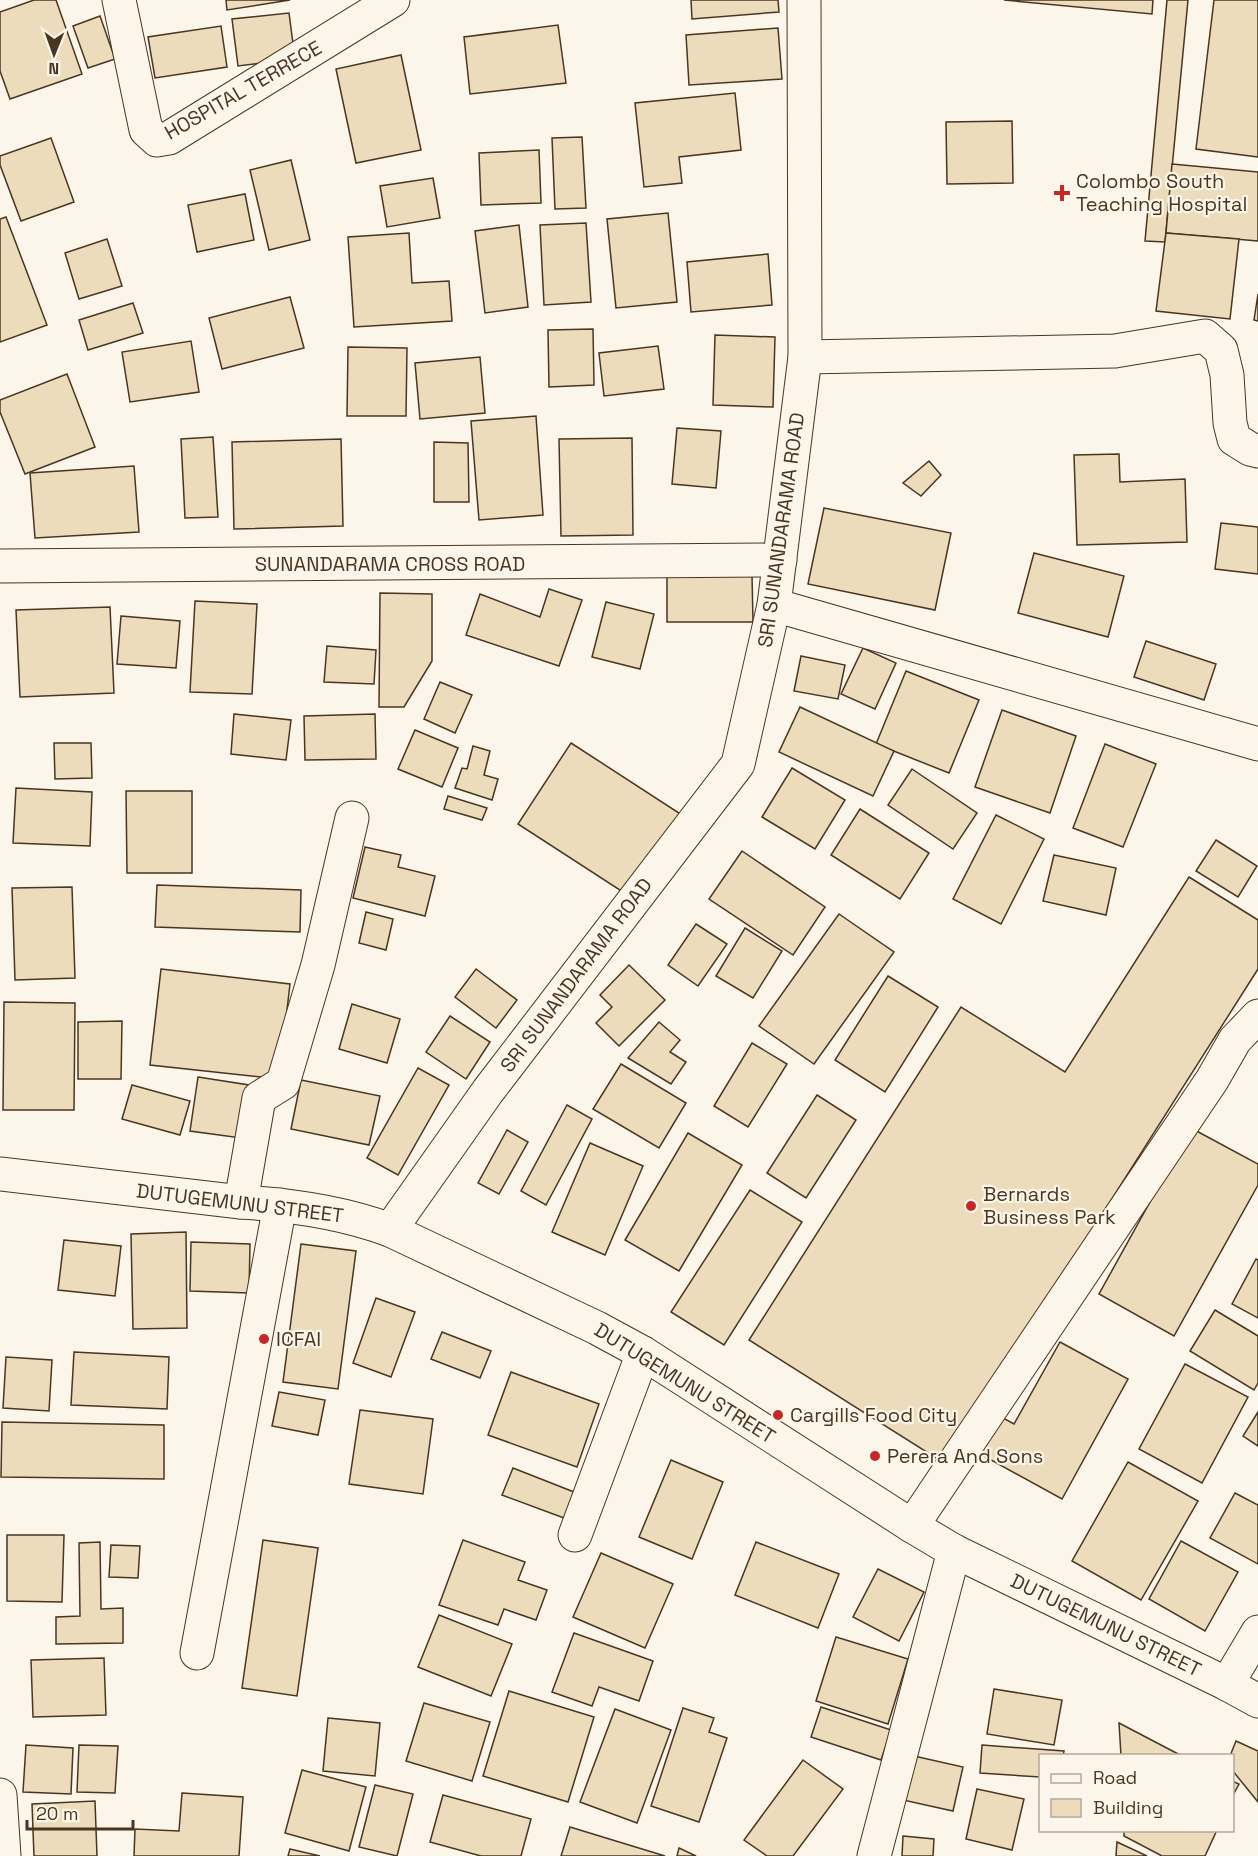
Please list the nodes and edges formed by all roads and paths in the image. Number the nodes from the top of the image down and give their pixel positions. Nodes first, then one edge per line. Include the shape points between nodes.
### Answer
1 (119, 0) edge
2 (393, 0) edge
3 (804, 0) edge
4 (805, 357) junction
5 (1258, 451) edge
6 (780, 560) junction
7 (0, 566) edge
8 (774, 605) junction
9 (1258, 744) edge
10 (352, 818) dead end
11 (1258, 1016) edge
12 (0, 1174) edge
13 (241, 1202) junction
14 (280, 1205) junction
15 (390, 1230) junction
16 (643, 1353) junction
17 (912, 1526) junction
18 (575, 1535) dead end
19 (954, 1551) junction
20 (1258, 1632) edge
21 (197, 1653) dead end
22 (1227, 1684) junction
23 (1258, 1701) edge
24 (0, 1795) edge
25 (4, 1856) edge
26 (874, 1856) edge

1 - 2 street, HOSPITAL TERRECE via 146,130 157,140 169,138
3 - 4 street, SRI SUNANDARAMA ROAD
4 - 5 street via 1115,351 1205,336 1221,350 1234,439
4 - 6 street, SRI SUNANDARAMA ROAD
6 - 7 street, SUNANDARAMA CROSS ROAD
6 - 8 street, SRI SUNANDARAMA ROAD
8 - 9 street
8 - 15 street, SRI SUNANDARAMA ROAD via 738,764 495,1082
10 - 13 street via 318,965 283,1083 259,1098
11 - 17 street via 1235,1040
12 - 13 street, DUTUGEMUNU STREET
13 - 14 street, DUTUGEMUNU STREET
14 - 15 street, DUTUGEMUNU STREET via 361,1219
14 - 21 street
15 - 16 street, DUTUGEMUNU STREET
16 - 17 street, DUTUGEMUNU STREET
16 - 18 street
17 - 19 street, DUTUGEMUNU STREET
19 - 22 street, DUTUGEMUNU STREET
19 - 26 street
20 - 22 street
22 - 23 street, DUTUGEMUNU STREET
24 - 25 street

